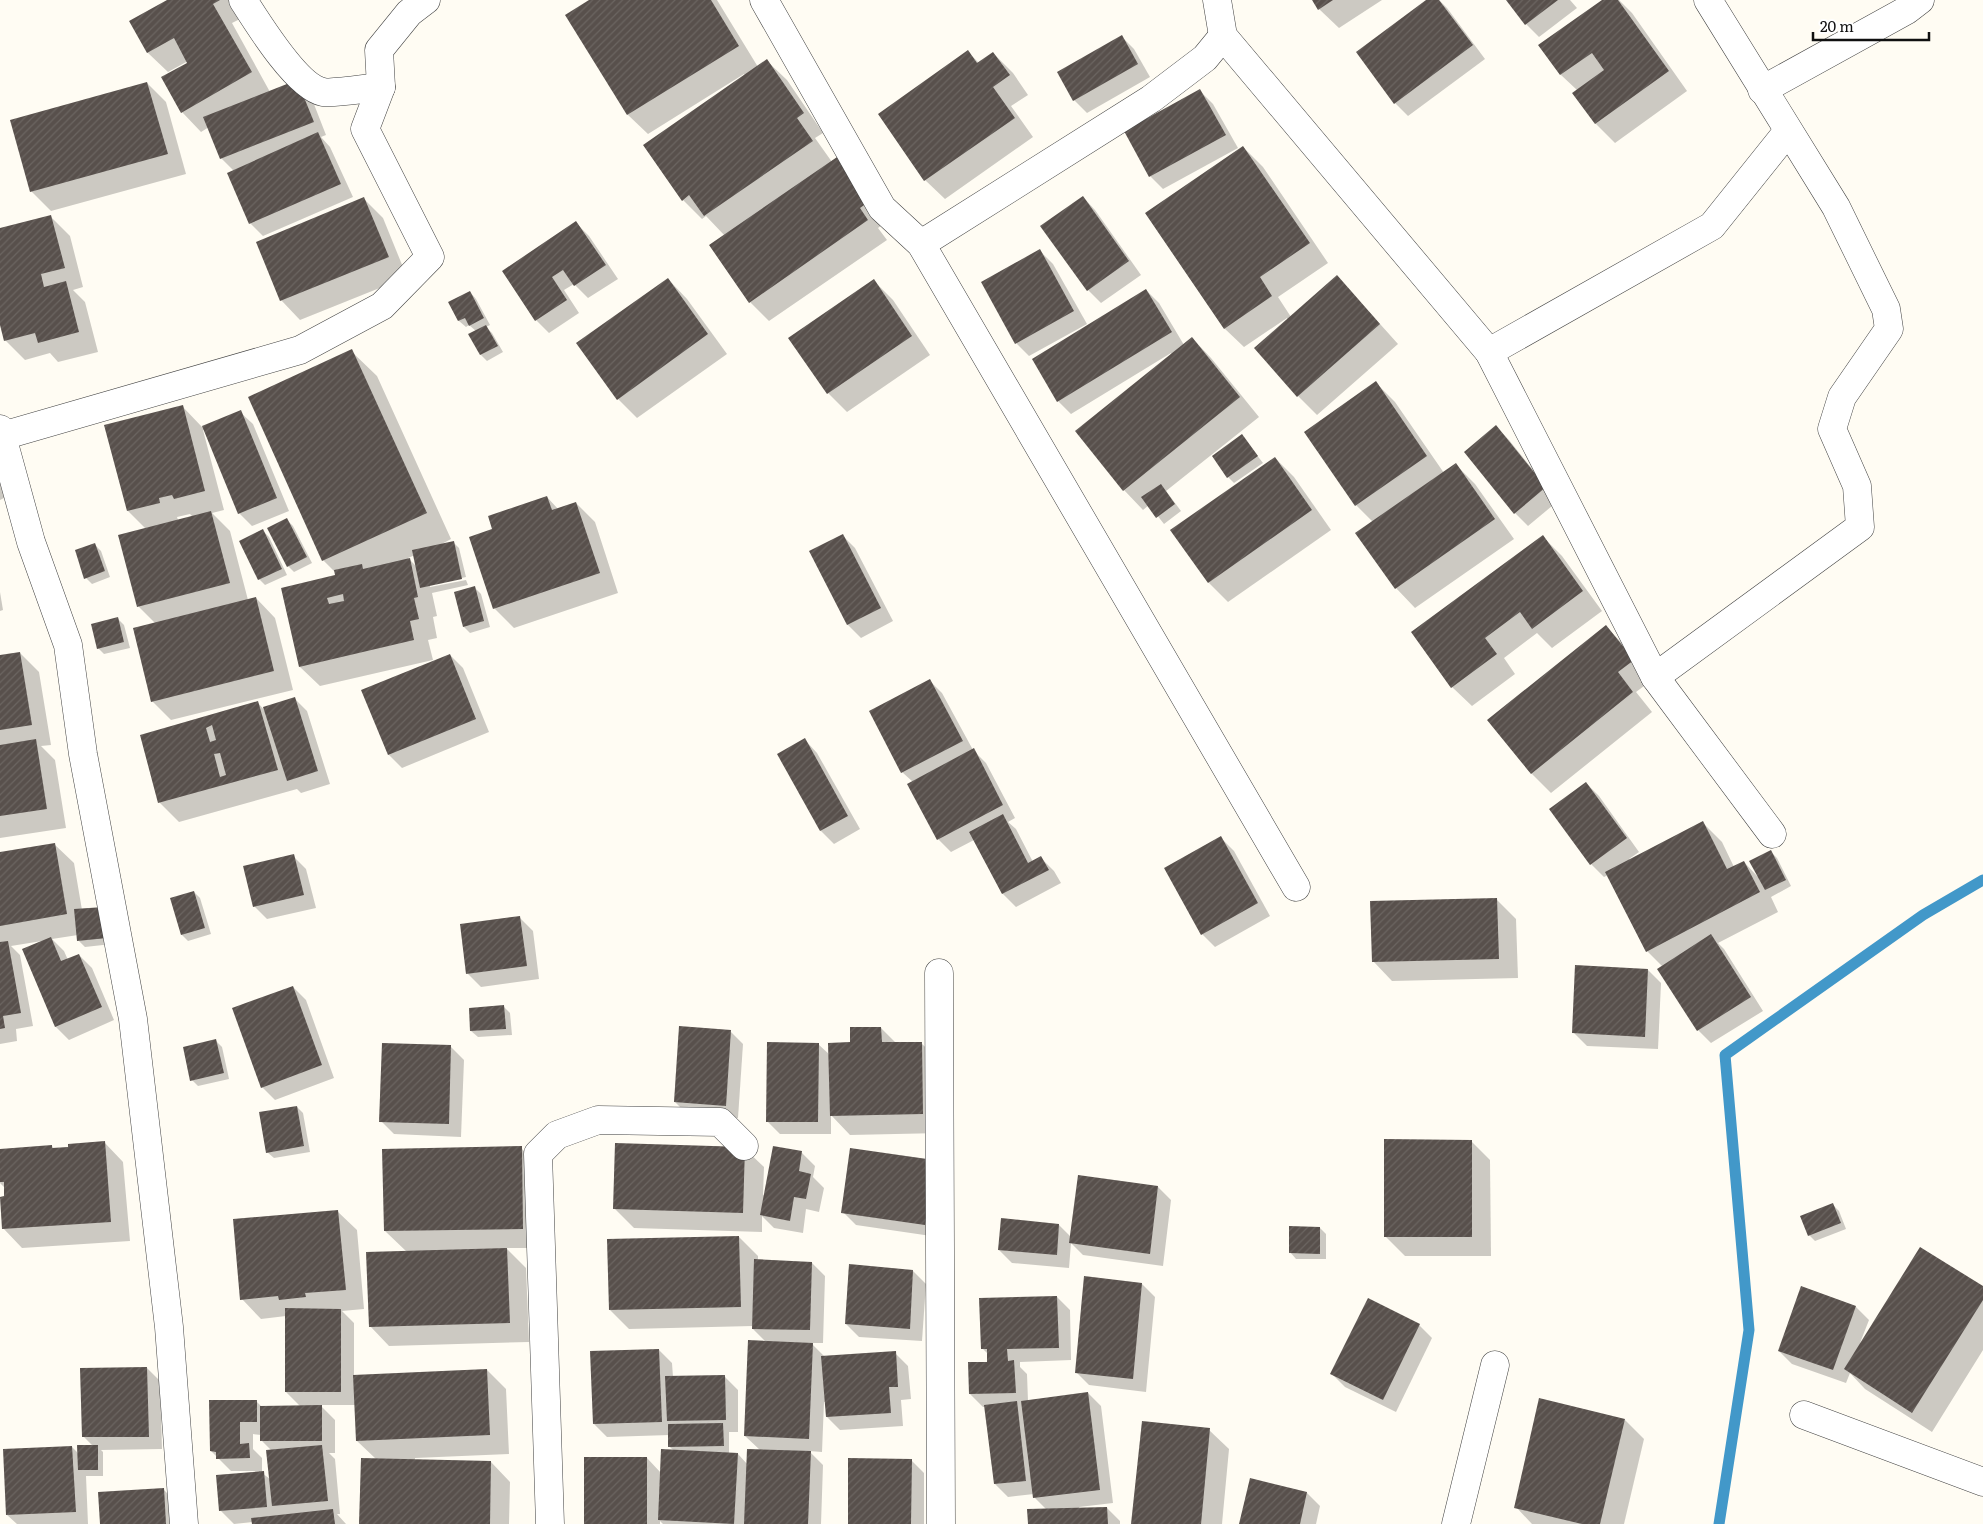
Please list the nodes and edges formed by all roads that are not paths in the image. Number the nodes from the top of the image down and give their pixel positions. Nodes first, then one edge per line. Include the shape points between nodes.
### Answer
1 (243, 0) edge
2 (426, 0) edge
3 (764, 0) edge
4 (1217, 0) edge
5 (1708, 0) edge
6 (1920, 0) edge
7 (1223, 36) junction
8 (381, 87) junction
9 (1762, 90) junction
10 (1788, 130) junction
11 (920, 244) junction
12 (1489, 352) junction
13 (1, 432) edge
14 (1655, 676) junction
15 (1772, 834) dead end
16 (1296, 887) dead end
17 (939, 973) dead end
18 (744, 1146) dead end
19 (1495, 1365) dead end
20 (1804, 1415) dead end
21 (1983, 1482) edge
22 (184, 1524) edge
23 (550, 1524) edge
24 (941, 1524) edge
25 (1456, 1524) edge

1 - 8 street via 299,77 323,92
2 - 8 street via 409,12 379,50
3 - 11 street via 882,208
4 - 7 street
5 - 9 street
6 - 9 street
7 - 11 street via 1205,58 1151,99
7 - 12 street
8 - 13 street via 365,129 430,256 382,306 300,350
9 - 10 street
10 - 12 street via 1712,226
10 - 14 street via 1836,207 1886,309 1889,329 1842,397 1832,429 1857,486 1860,527
11 - 16 street
12 - 14 street
13 - 22 street via 31,542 68,645 83,754 133,1019 169,1326
14 - 15 street
17 - 24 street
18 - 23 street via 720,1122 598,1120 557,1135 538,1154
19 - 25 street
20 - 21 street

